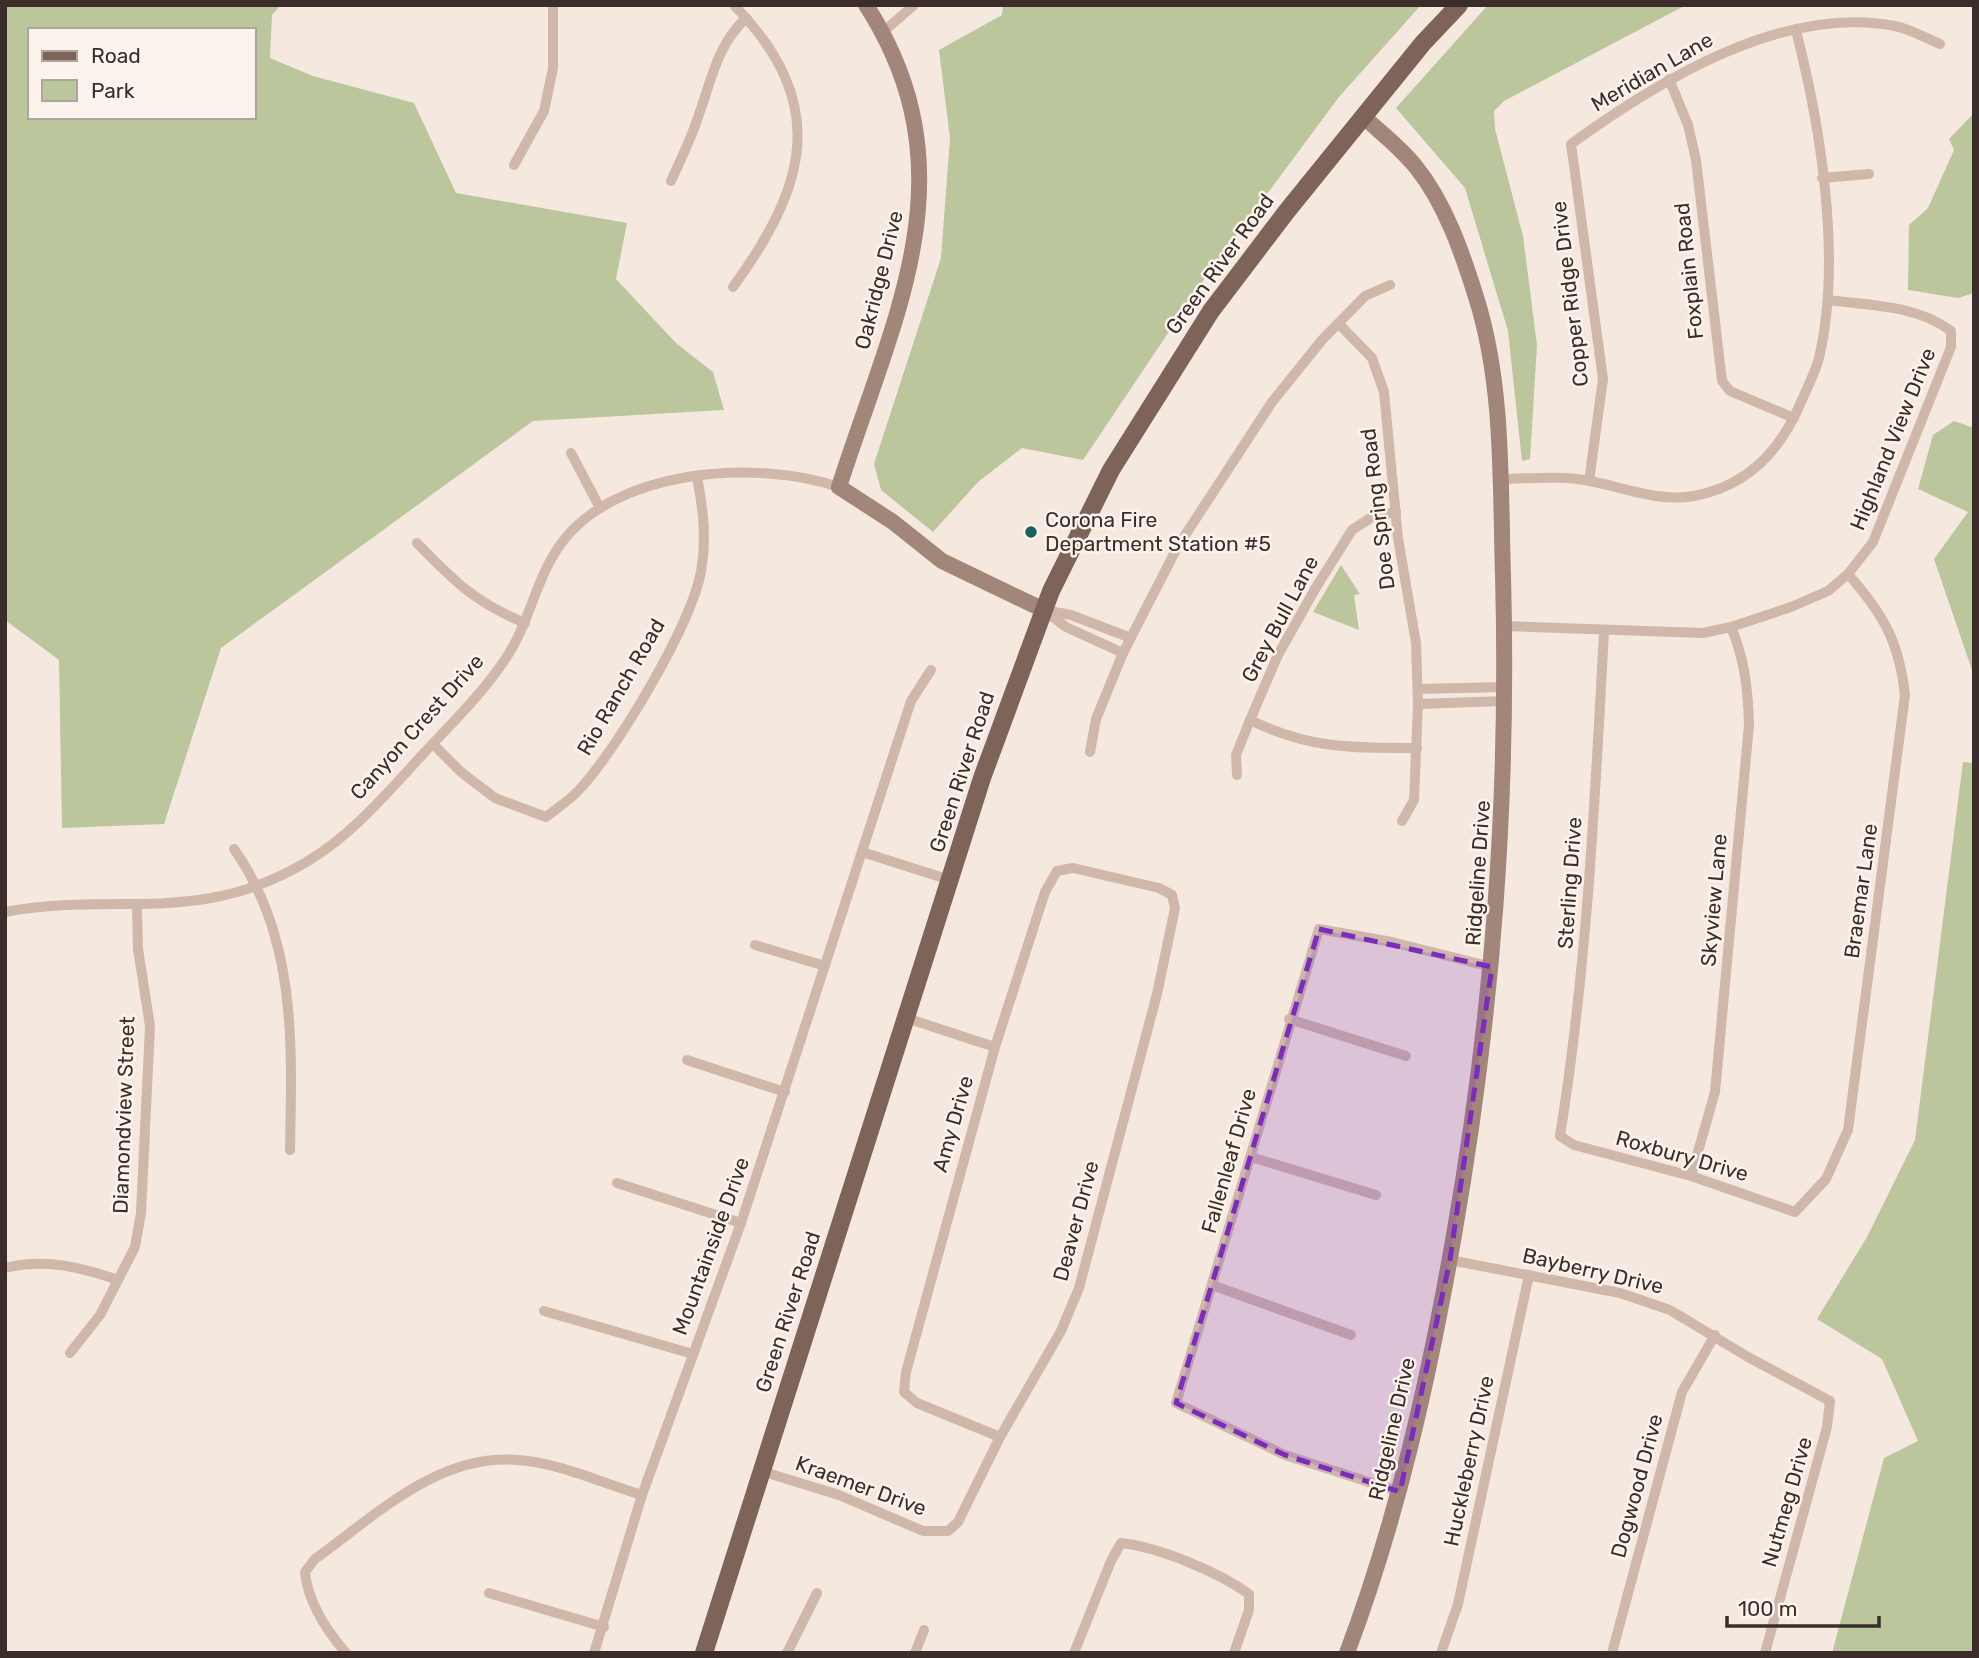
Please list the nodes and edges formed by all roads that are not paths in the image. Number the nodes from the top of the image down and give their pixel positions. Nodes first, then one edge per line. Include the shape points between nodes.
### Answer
1 (553, 5) edge
2 (734, 5) edge
3 (866, 5) edge
4 (914, 5) edge
5 (1459, 5) edge
6 (746, 18) junction
7 (1796, 31) junction
8 (883, 32) junction
9 (1940, 44) dead end
10 (1669, 79) junction
11 (1364, 117) junction
12 (1571, 144) joint
13 (514, 165) dead end
14 (1869, 174) dead end
15 (1822, 178) junction
16 (671, 181) dead end
17 (1390, 285) dead end
18 (733, 288) dead end
19 (1828, 300) junction
20 (1339, 324) junction
21 (1794, 418) junction
22 (571, 453) dead end
23 (698, 477) junction
24 (1500, 479) junction
25 (1589, 481) junction
26 (839, 487) junction
27 (600, 508) junction
28 (1396, 512) junction
29 (417, 543) dead end
30 (1848, 574) junction
31 (1044, 610) junction
32 (525, 623) junction
33 (1504, 626) junction
34 (1731, 627) junction
35 (1604, 631) junction
36 (1131, 638) junction
37 (1124, 653) junction
38 (930, 670) dead end
39 (1418, 689) junction
40 (1505, 694) junction
41 (1418, 704) junction
42 (1250, 720) junction
43 (433, 744) junction
44 (1417, 748) junction
45 (1090, 752) dead end
46 (1237, 775) dead end
47 (1402, 821) dead end
48 (234, 849) dead end
49 (862, 852) junction
50 (1057, 871) joint
51 (950, 880) junction
52 (256, 887) junction
53 (137, 906) junction
54 (5, 912) edge
55 (755, 945) dead end
56 (825, 966) junction
57 (1492, 967) junction
58 (906, 1018) junction
59 (1289, 1019) junction
60 (995, 1047) junction
61 (1406, 1056) dead end
62 (687, 1060) dead end
63 (785, 1092) junction
64 (1560, 1136) joint
65 (290, 1150) dead end
66 (1251, 1157) junction
67 (1691, 1177) junction
68 (617, 1183) dead end
69 (1377, 1195) dead end
70 (1795, 1212) joint
71 (741, 1223) junction
72 (1450, 1260) junction
73 (5, 1268) edge
74 (1529, 1275) junction
75 (118, 1280) junction
76 (1212, 1286) junction
77 (544, 1311) dead end
78 (1351, 1335) dead end
79 (1715, 1335) junction
80 (71, 1353) dead end
81 (693, 1354) junction
82 (1830, 1401) joint
83 (1000, 1437) junction
84 (761, 1471) junction
85 (1401, 1492) junction
86 (642, 1495) junction
87 (948, 1531) joint
88 (489, 1592) dead end
89 (817, 1593) dead end
90 (604, 1627) junction
91 (924, 1630) dead end
92 (789, 1652) edge
93 (346, 1653) edge
94 (594, 1653) edge
95 (704, 1653) edge
96 (915, 1653) edge
97 (1074, 1653) edge
98 (1234, 1653) edge
99 (1346, 1653) edge
100 (1441, 1653) edge
101 (1612, 1653) edge
102 (1765, 1653) edge

1 - 13 street via 553,68 544,111
2 - 6 street
3 - 8 street, Oakridge Drive
4 - 8 street
5 - 11 main road, Green River Road
6 - 16 street via 717,58 697,122
6 - 18 street via 769,46 788,82 797,119 797,159 786,197 763,246
7 - 9 street, Meridian Lane via 1859,22 1897,26
7 - 10 street, Meridian Lane via 1723,51
7 - 15 street via 1814,97
8 - 26 street, Oakridge Drive via 909,94 921,181 918,226 902,294
10 - 12 street, Meridian Lane
10 - 21 street, Foxplain Road via 1696,160 1722,381 1730,391
11 - 24 street, Ridgeline Drive via 1417,168 1443,210 1462,256 1487,342
11 - 31 main road, Green River Road via 1249,259 1183,354 1111,470
12 - 25 street, Copper Ridge Drive via 1603,379
14 - 15 street
15 - 19 street
17 - 20 street via 1365,296
19 - 21 street via 1819,359
19 - 30 street, Highland View Drive via 1890,307 1940,322 1951,331 1951,347 1873,542
20 - 28 street, Doe Spring Road via 1372,358 1384,392
20 - 36 street via 1272,402 1178,546
21 - 25 street via 1780,444 1748,475 1710,492 1666,498
22 - 27 street
23 - 26 street, Canyon Crest Drive via 769,471
23 - 27 street, Canyon Crest Drive via 645,487
23 - 43 street, Rio Ranch Road via 706,527 701,574 673,644 607,755 578,791 546,817 495,798
24 - 25 street
24 - 33 street, Ridgeline Drive
26 - 31 street, Canyon Crest Drive via 942,561
27 - 32 street, Canyon Crest Drive via 575,527 557,549
28 - 39 street, Doe Spring Road via 1416,643
28 - 42 street, Grey Bull Lane via 1371,517 1352,530 1278,655
29 - 32 street via 461,589 491,609
30 - 34 street, Highland View Drive via 1828,591
30 - 70 street, Braemar Lane via 1889,629 1902,664 1905,695 1848,1130 1826,1179
31 - 36 street, Canyon Crest Drive via 1071,615
31 - 37 street, Canyon Crest Drive via 1066,626
31 - 51 main road, Green River Road via 998,730
32 - 43 street, Canyon Crest Drive via 490,682
33 - 35 street, Highland View Drive
33 - 40 street, Ridgeline Drive
34 - 35 street, Highland View Drive via 1678,634
34 - 67 street, Skyview Lane via 1741,649 1749,725 1715,1092
35 - 64 street, Sterling Drive via 1589,898 1577,1033
36 - 37 street
37 - 45 street via 1096,719
38 - 49 street, Mountainside Drive via 911,701
39 - 40 street
39 - 41 street, Doe Spring Road
40 - 41 street
40 - 57 street, Ridgeline Drive via 1503,820
41 - 44 street, Doe Spring Road
42 - 44 street via 1282,736 1331,748
42 - 46 street, Grey Bull Lane via 1236,755
43 - 52 street, Canyon Crest Drive via 338,841
44 - 47 street, Doe Spring Road via 1414,800
48 - 52 street
49 - 51 street
49 - 56 street, Mountainside Drive
50 - 60 street, Amy Drive via 1045,892
50 - 83 street, Deaver Drive via 1073,868 1159,888 1172,895 1175,908 1079,1288 1055,1342
51 - 58 main road, Green River Road
52 - 53 street, Canyon Crest Drive via 210,900
52 - 65 street via 283,965 291,1026
53 - 54 street, Canyon Crest Drive
53 - 75 street, Diamondview Street via 138,949 150,1026 142,1200 135,1247
55 - 56 street
56 - 63 street, Mountainside Drive
57 - 59 street, Fallenleaf Drive via 1319,929
57 - 72 street, Ridgeline Drive
58 - 60 street
58 - 84 main road, Green River Road
59 - 61 street
59 - 66 street, Fallenleaf Drive
60 - 83 street, Amy Drive via 904,1392 917,1403
62 - 63 street
63 - 71 street, Mountainside Drive
64 - 67 street, Roxbury Drive via 1574,1145
66 - 69 street
66 - 76 street, Fallenleaf Drive
67 - 70 street, Roxbury Drive
68 - 71 street
71 - 81 street, Mountainside Drive
72 - 74 street, Bayberry Drive
72 - 85 street, Ridgeline Drive
73 - 75 street via 69,1264
74 - 79 street, Bayberry Drive via 1620,1293 1670,1310
74 - 100 street, Huckleberry Drive via 1458,1604
75 - 80 street, Diamondview Street via 100,1315
76 - 78 street
76 - 85 street, Fallenleaf Drive via 1176,1404 1284,1455
77 - 81 street
79 - 82 street, Bayberry Drive
79 - 101 street, Dogwood Drive via 1682,1392
81 - 86 street, Mountainside Drive
82 - 102 street, Nutmeg Drive via 1828,1427
83 - 87 street, Deaver Drive via 958,1522
84 - 87 street, Kraemer Drive via 839,1495 923,1531
84 - 95 main road, Green River Road
85 - 99 street, Ridgeline Drive
86 - 90 street, Mountainside Drive
86 - 93 street via 537,1462 485,1460 421,1483 315,1559 305,1572 307,1588 324,1625
88 - 90 street
89 - 92 street
90 - 94 street, Mountainside Drive
91 - 96 street
97 - 98 street via 1121,1543 1141,1545 1234,1583 1249,1594 1249,1610

